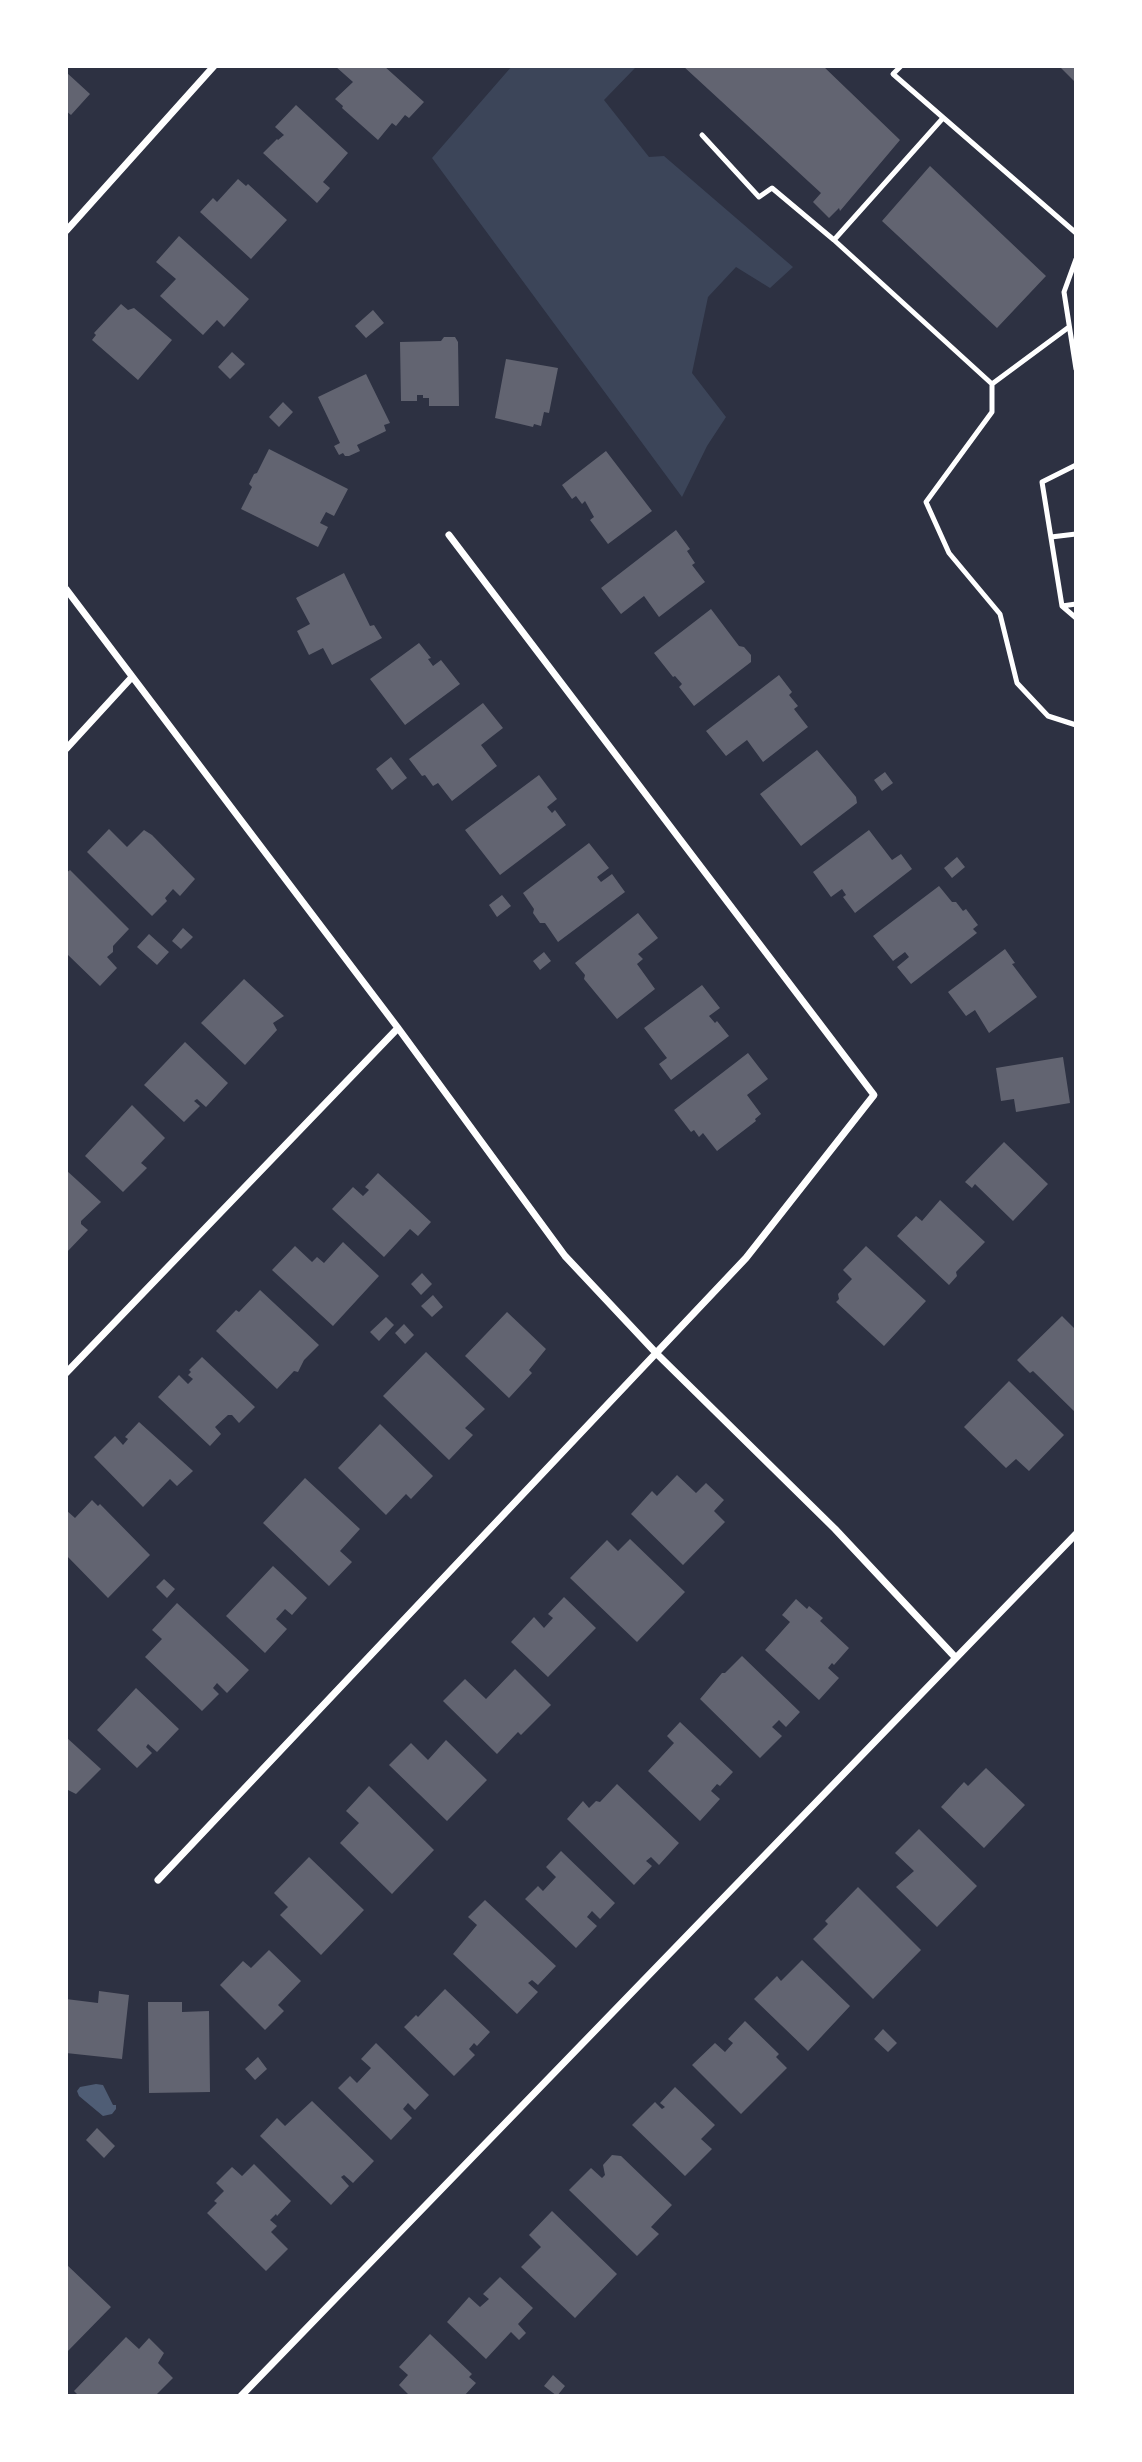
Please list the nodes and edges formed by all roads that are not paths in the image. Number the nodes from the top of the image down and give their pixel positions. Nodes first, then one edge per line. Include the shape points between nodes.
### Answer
1 (214, 66) edge
2 (901, 66) edge
3 (943, 118) junction
4 (702, 135) dead end
5 (66, 230) edge
6 (1076, 233) edge
7 (834, 240) junction
8 (1076, 259) edge
9 (1069, 327) junction
10 (1076, 369) edge
11 (992, 384) junction
12 (1076, 465) edge
13 (1076, 534) edge
14 (449, 535) dead end
15 (1051, 537) junction
16 (66, 589) edge
17 (1076, 604) edge
18 (1062, 606) junction
19 (1076, 618) edge
20 (132, 677) junction
21 (1076, 725) edge
22 (66, 749) edge
23 (398, 1028) junction
24 (657, 1354) junction
25 (66, 1373) edge
26 (1076, 1534) edge
27 (955, 1657) junction
28 (158, 1880) dead end
29 (241, 2396) edge

1 - 5 street
2 - 3 lane via 893,74
3 - 6 lane
3 - 7 lane
4 - 7 lane via 760,197 772,188
7 - 11 lane
8 - 9 lane via 1064,292
9 - 10 lane
9 - 11 lane
11 - 21 lane via 992,412 926,502 950,553 1000,614 1017,683 1048,716
12 - 15 lane via 1042,482
13 - 15 lane
14 - 24 street via 874,1095 746,1258
15 - 18 lane
16 - 20 street
17 - 18 lane
18 - 19 lane
20 - 22 street
20 - 23 street
23 - 24 street via 565,1256
23 - 25 street
24 - 27 street via 835,1529
24 - 28 street
26 - 27 street
27 - 29 street

